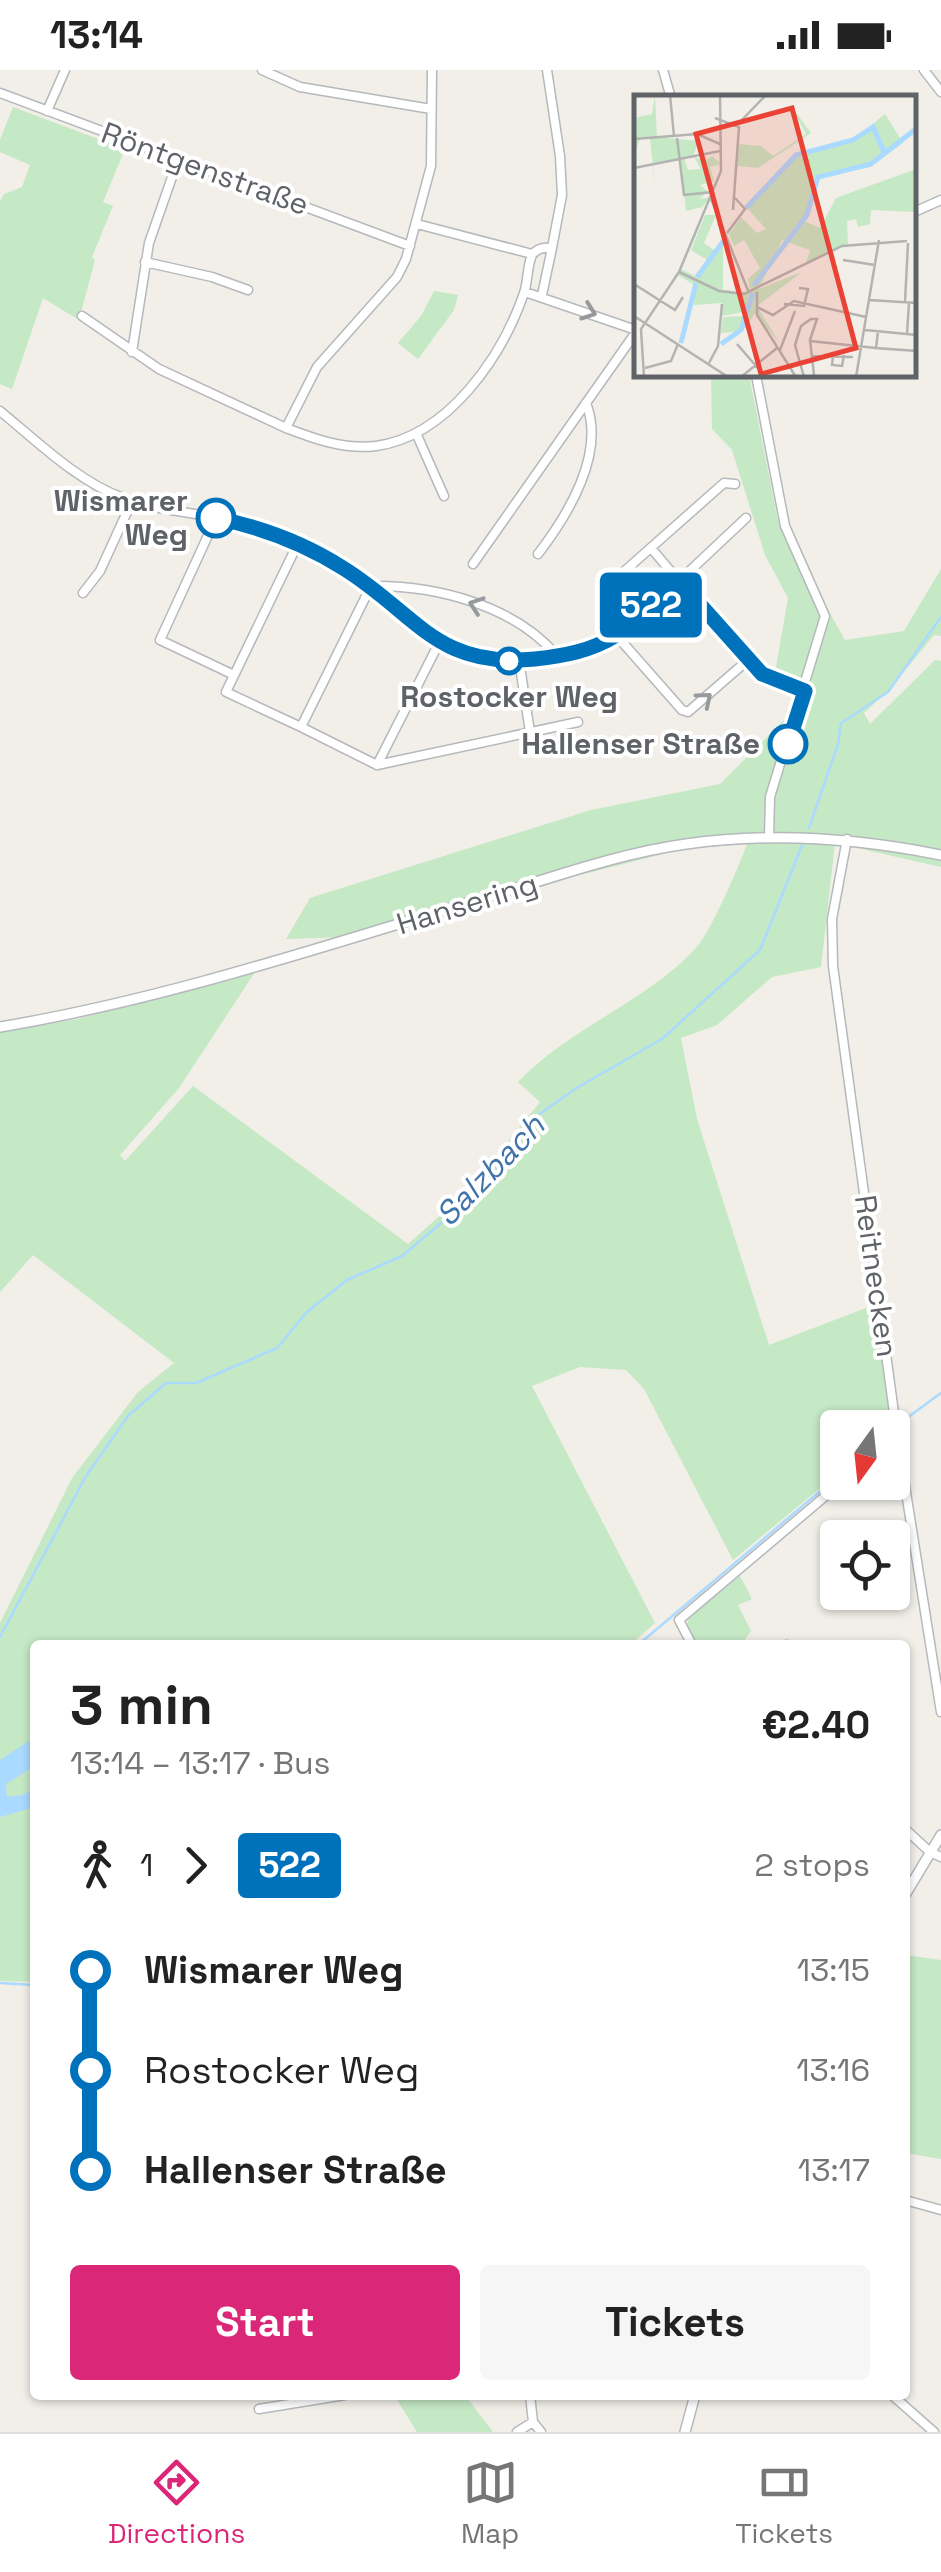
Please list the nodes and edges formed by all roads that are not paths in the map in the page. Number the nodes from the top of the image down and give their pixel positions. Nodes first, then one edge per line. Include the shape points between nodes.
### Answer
1 (66, 70) edge
2 (262, 70) edge
3 (432, 70) edge
4 (546, 70) edge
5 (663, 70) edge
6 (924, 70) edge
7 (941, 92) edge
8 (0, 93) edge
9 (670, 95) edge
10 (430, 109) junction
11 (47, 110) junction
12 (178, 160) junction
13 (941, 200) edge
14 (916, 211) edge
15 (416, 224) junction
16 (410, 246) junction
17 (552, 248) junction
18 (532, 254) junction
19 (146, 262) junction
20 (248, 290) dead end
21 (525, 292) junction
22 (542, 295) junction
23 (82, 316) dead end
24 (634, 330) edge
25 (634, 334) edge
26 (132, 352) junction
27 (757, 378) edge
28 (586, 402) junction
29 (0, 411) edge
30 (286, 428) junction
31 (416, 434) junction
32 (735, 484) dead end
33 (444, 496) dead end
34 (132, 501) junction
35 (216, 518) junction
36 (746, 518) dead end
37 (298, 543) junction
38 (651, 548) junction
39 (538, 554) dead end
40 (473, 564) dead end
41 (620, 575) dead end
42 (679, 581) junction
43 (370, 586) junction
44 (83, 593) dead end
45 (616, 635) junction
46 (440, 643) junction
47 (557, 656) junction
48 (519, 660) junction
49 (748, 660) junction
50 (234, 676) junction
51 (805, 691) junction
52 (578, 722) dead end
53 (301, 727) junction
54 (530, 732) junction
55 (377, 766) junction
56 (769, 837) junction
57 (847, 839) junction
58 (941, 855) edge
59 (0, 1028) edge
60 (894, 1410) edge
61 (821, 1500) edge
62 (906, 1500) edge
63 (689, 1640) edge
64 (941, 1712) edge
65 (910, 1834) edge
66 (941, 1834) edge
67 (930, 1852) junction
68 (941, 1858) edge
69 (910, 1886) edge
70 (910, 2201) edge
71 (941, 2210) edge
72 (314, 2400) edge
73 (530, 2400) edge
74 (694, 2400) edge
75 (898, 2400) edge
76 (259, 2409) dead end
77 (532, 2422) junction
78 (517, 2432) edge
79 (541, 2432) edge
80 (684, 2432) edge
81 (934, 2432) edge

1 - 11 street
2 - 10 street via 300,88
3 - 10 street
4 - 17 street via 562,194
5 - 9 street
6 - 7 street
8 - 11 street, Röntgenstraße
10 - 15 street via 431,166
11 - 12 street, Röntgenstraße
12 - 16 street, Röntgenstraße
12 - 19 street
13 - 14 street
15 - 16 street
15 - 18 street
16 - 30 street via 397,276 317,367
17 - 18 street
17 - 22 street
18 - 21 street
19 - 20 street
19 - 26 street
21 - 22 street
21 - 31 street via 482,371 455,406
22 -> 24 street
23 - 26 street
25 - 28 street
26 - 30 street
27 - 51 street via 786,526 825,616
28 - 39 street via 593,419 581,478 564,520
28 - 40 street
29 - 34 street via 88,480
30 - 31 street via 359,446
31 - 33 street
32 - 38 street via 724,483
34 - 35 street
34 - 44 street
35 - 37 street
35 - 50 street via 160,640
36 - 42 street
37 - 43 street
37 - 50 street
38 - 41 street
38 - 42 street
42 - 45 street
42 - 49 street
43 - 46 street
47 -> 43 street via 535,634 479,605
43 - 53 street
45 - 47 street
45 -> 49 street via 688,712
46 - 48 street via 483,659
46 - 55 street
47 - 48 street
48 - 54 street
49 - 51 street via 770,680
50 - 53 street via 226,692
51 - 56 street via 770,798
52 - 54 street
53 - 55 street
54 - 55 street
56 - 57 street, Hansering
56 - 59 street, Hansering via 650,851 172,991
57 - 58 street, Hansering
57 - 60 street, Reitnecken via 832,919 833,966
61 - 63 street via 679,1620
62 - 64 street, Reitnecken
65 - 67 street
66 - 67 street
67 - 68 street
67 - 69 street
70 - 71 street
72 - 76 street
73 - 77 street
74 - 80 street
75 - 81 street
77 - 78 street
77 - 79 street

